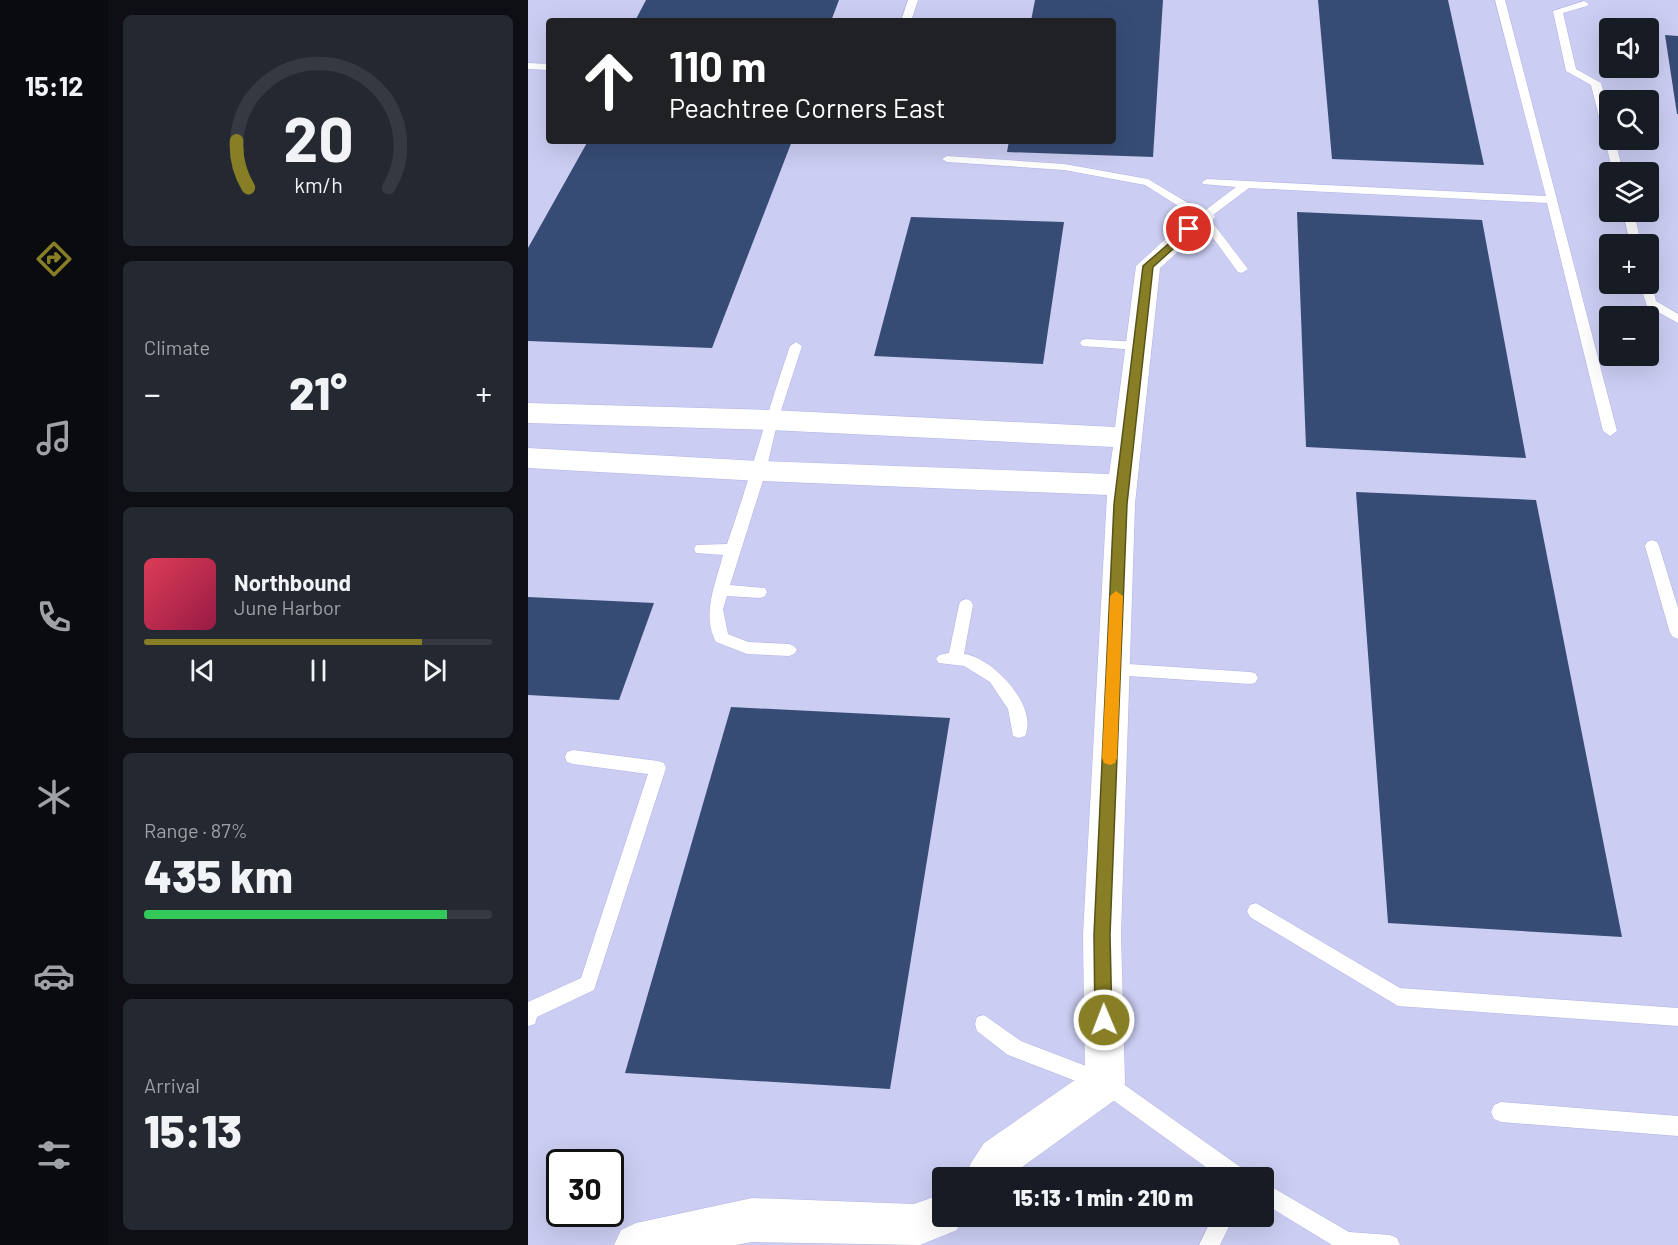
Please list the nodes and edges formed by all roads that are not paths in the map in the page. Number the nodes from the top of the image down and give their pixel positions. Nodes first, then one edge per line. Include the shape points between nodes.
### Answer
1 (913, 0) edge
2 (1500, 0) edge
3 (1584, 4) dead end
4 (907, 18) edge
5 (528, 66) edge
6 (546, 67) edge
7 (1599, 95) edge
8 (946, 159) dead end
9 (1207, 182) dead end
10 (1247, 184) junction
11 (1552, 200) junction
12 (1203, 217) junction
13 (1242, 268) dead end
14 (1649, 294) edge
15 (1678, 319) edge
16 (1086, 344) dead end
17 (796, 346) dead end
18 (1138, 346) junction
19 (528, 413) edge
20 (771, 420) junction
21 (1610, 431) dead end
22 (1128, 438) junction
23 (528, 458) edge
24 (759, 471) junction
25 (1121, 494) junction
26 (1652, 546) dead end
27 (701, 549) dead end
28 (732, 550) junction
29 (721, 590) junction
30 (760, 592) dead end
31 (966, 605) dead end
32 (1678, 633) edge
33 (789, 650) dead end
34 (1113, 669) junction
35 (1250, 678) dead end
36 (1019, 731) dead end
37 (573, 757) dead end
38 (1256, 911) dead end
39 (529, 1012) edge
40 (1678, 1017) edge
41 (984, 1024) dead end
42 (1105, 1083) junction
43 (1501, 1112) dead end
44 (1678, 1126) edge
45 (993, 1167) edge
46 (1223, 1167) edge
47 (1274, 1199) edge
48 (932, 1219) edge
49 (1218, 1227) edge
50 (1347, 1243) edge
51 (636, 1245) edge
52 (1209, 1245) edge
53 (1390, 1245) edge

1 - 4 lane
2 - 11 lane
3 - 7 lane via 1558,11 1571,71 1596,83
5 - 6 lane
8 - 12 lane via 1064,167 1148,182
9 - 10 lane
10 - 11 lane
10 - 12 lane
11 - 21 lane
12 - 13 lane
12 - 18 street via 1148,266
14 - 15 lane via 1651,303
16 - 18 lane
17 - 20 lane
18 - 22 street
19 - 20 street
20 - 22 street
20 - 24 lane
22 - 25 street
23 - 24 street
24 - 25 street
24 - 28 lane
25 - 34 street
26 - 32 lane
27 - 28 lane
28 - 29 lane
29 - 30 lane
29 - 33 lane via 716,609 721,638 747,648
31 - 36 lane via 950,659 967,660 995,677 1016,707
34 - 35 lane
34 - 42 street via 1102,935
37 - 39 lane via 658,768 588,984
38 - 40 lane via 1398,997
41 - 42 lane via 1015,1048
42 - 45 street via 999,1158
42 - 46 lane
43 - 44 lane
47 - 50 lane
48 - 51 street via 914,1226 752,1220
49 - 52 lane
50 - 53 lane

